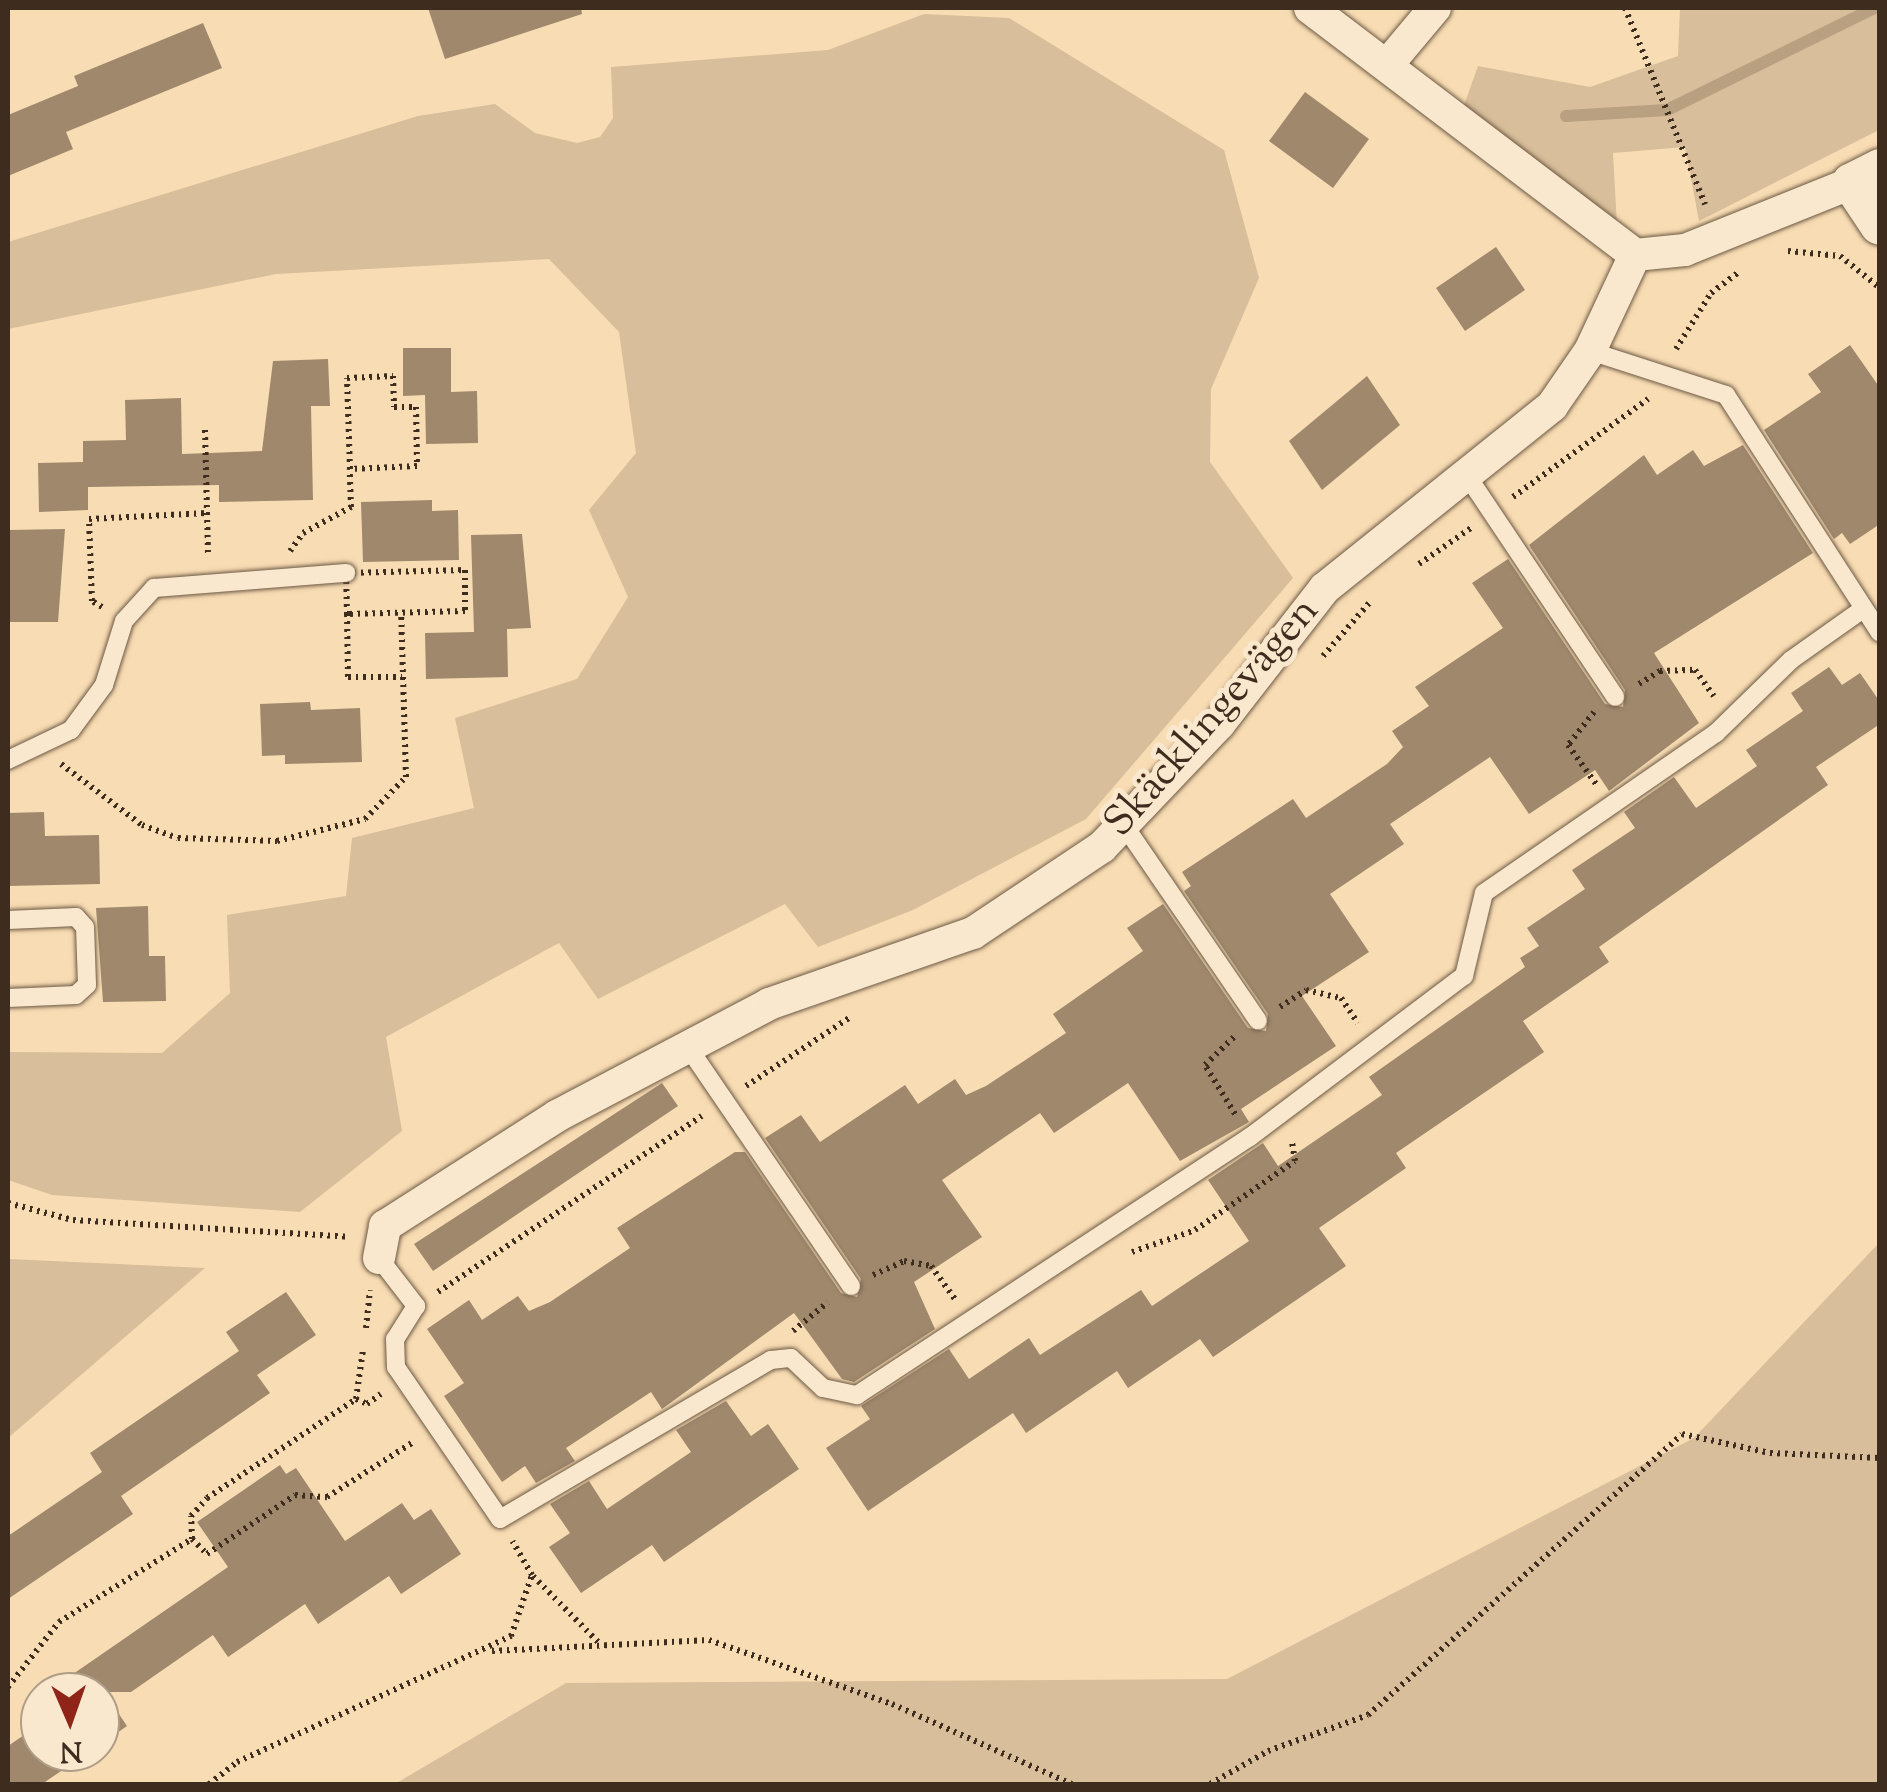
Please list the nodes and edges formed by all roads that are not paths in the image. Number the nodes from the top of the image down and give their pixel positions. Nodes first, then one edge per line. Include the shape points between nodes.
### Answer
1 (1310, 8) edge
2 (1435, 8) edge
3 (1388, 64) junction
4 (1866, 176) edge
5 (1880, 225) edge
6 (1635, 255) junction
7 (1590, 351) junction
8 (1470, 480) junction
9 (346, 574) road end
10 (1863, 609) junction
11 (1880, 633) edge
12 (1616, 697) dead end
13 (8, 760) edge
14 (1124, 825) junction
15 (8, 920) edge
16 (8, 998) edge
17 (1258, 1021) dead end
18 (686, 1044) junction
19 (379, 1258) joint
20 (850, 1286) dead end

1 - 3 street
2 - 3 street
3 - 6 street
4 - 5 street
4 - 6 street via 1719,236
6 - 7 street, Skäcklingevägen
7 - 8 street, Skäcklingevägen via 1552,406
7 - 10 lane via 1726,395
8 - 12 lane
8 - 14 street, Skäcklingevägen via 1325,588
9 - 13 lane via 209,578 154,588 124,621 92,704 71,730
10 - 11 lane
10 - 19 lane via 1790,660 1716,733 1484,893 1464,976 1286,1111 857,1396 823,1388 791,1358 771,1360 500,1519 403,1379 395,1340 416,1306
14 - 17 lane
14 - 18 street, Skäcklingevägen via 1056,883 973,934 769,1004
15 - 16 lane via 76,917 85,927 87,986 76,995
18 - 19 street, Skäcklingevägen via 386,1226
18 - 20 lane

